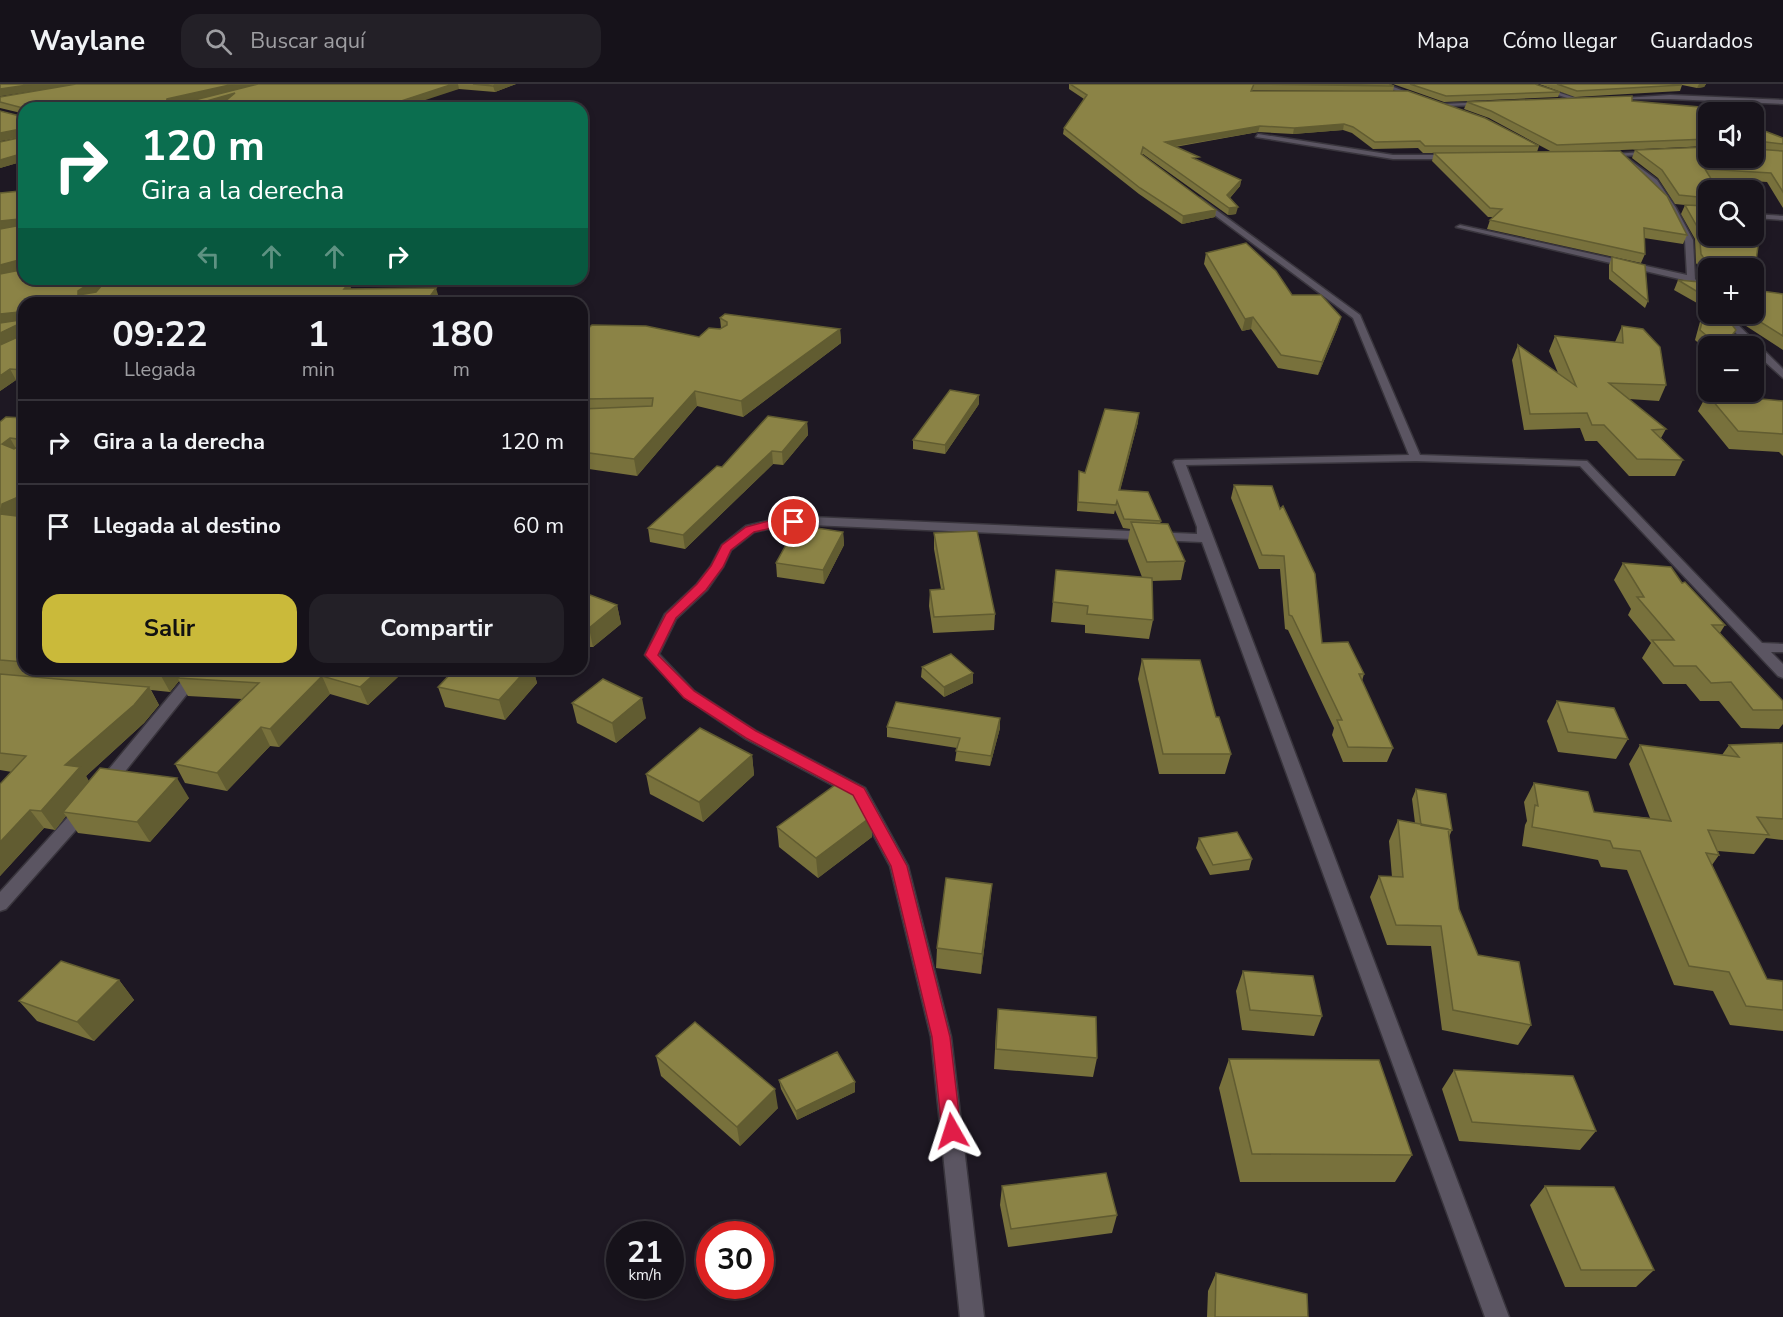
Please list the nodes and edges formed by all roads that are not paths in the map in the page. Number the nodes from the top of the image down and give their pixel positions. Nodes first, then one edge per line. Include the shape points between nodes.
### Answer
1 (1381, 84) edge
2 (1526, 84) edge
3 (1688, 89) dead end
4 (1389, 96) edge
5 (1411, 96) junction
6 (1718, 98) junction
7 (1422, 99) edge
8 (1593, 100) edge
9 (1604, 100) edge
10 (1559, 101) edge
11 (1582, 101) junction
12 (1433, 102) edge
13 (1783, 102) edge
14 (1490, 104) edge
15 (1443, 106) junction
16 (1465, 113) edge
17 (1258, 136) edge
18 (1664, 152) edge
19 (1620, 154) junction
20 (1598, 155) edge
21 (1461, 157) edge
22 (1189, 192) edge
23 (1764, 217) edge
24 (1783, 218) edge
25 (1460, 227) dead end
26 (1691, 279) junction
27 (1698, 287) edge
28 (1731, 324) edge
29 (1743, 336) edge
30 (1764, 357) edge
31 (1783, 375) edge
32 (1416, 458) junction
33 (1200, 523) junction
34 (1758, 647) junction
35 (1783, 648) edge
36 (1783, 673) edge
37 (195, 675) edge
38 (152, 697) dead end
39 (176, 699) junction
40 (0, 904) edge
41 (972, 1317) edge
42 (1497, 1317) edge

1 - 5 street
2 - 11 street
3 - 6 street
4 - 5 street
5 - 7 street
6 - 9 street
6 - 13 street
8 - 11 street
10 - 11 street
12 - 15 street
14 - 15 street
15 - 16 street
17 - 21 street via 1393,157
18 - 19 street
19 - 20 street
19 - 26 street via 1654,182 1677,208 1689,240
22 - 32 street via 1357,317
23 - 24 street
25 - 26 street
26 - 27 street
28 - 29 street
30 - 31 street
32 - 33 street via 1179,462
32 - 34 street via 1583,463
33 - 41 street via 1204,538 812,521 776,523 750,530 726,548 702,587 670,617 652,655 689,694 751,735 859,792 899,866 941,1037
33 - 42 street
34 - 35 street
34 - 36 street
37 - 39 street
38 - 39 street
39 - 40 street via 53,847

